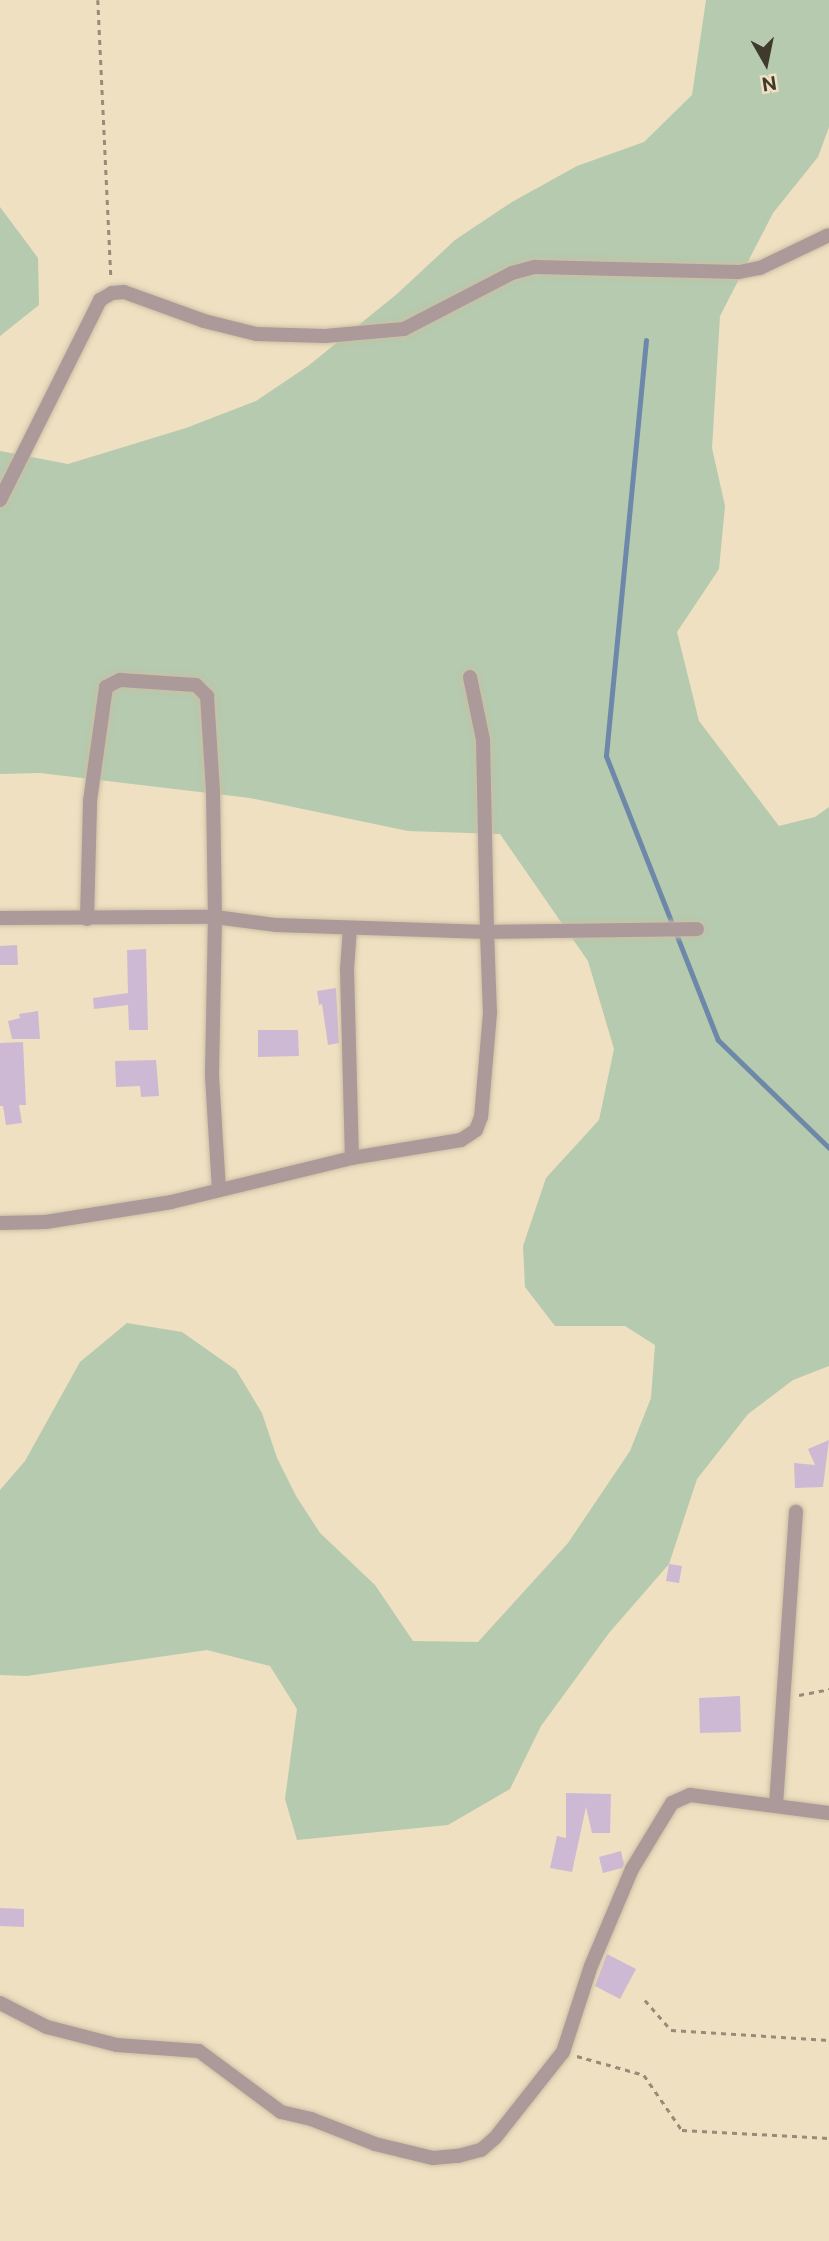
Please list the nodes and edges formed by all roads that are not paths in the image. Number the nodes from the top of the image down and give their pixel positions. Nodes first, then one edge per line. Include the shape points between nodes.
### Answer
1 (829, 235) edge
2 (0, 500) edge
3 (470, 677) dead end
4 (215, 917) junction
5 (0, 918) edge
6 (87, 919) junction
7 (351, 928) junction
8 (697, 929) dead end
9 (487, 932) junction
10 (352, 1158) junction
11 (219, 1189) junction
12 (0, 1223) edge
13 (796, 1511) dead end
14 (776, 1805) junction
15 (829, 1813) edge
16 (0, 2003) edge

1 - 2 street via 760,268 739,272 535,267 512,273 414,326 325,336 256,334 124,292 112,293 100,300
3 - 9 street via 483,740
4 - 6 street
4 - 6 street via 207,696 196,685 120,680 106,687 93,775
4 - 7 street
4 - 11 street via 212,1076
5 - 6 street
7 - 9 street
7 - 10 street via 346,969
8 - 9 street
9 - 10 street via 490,1013 476,1130 461,1140
10 - 11 street
11 - 12 street via 172,1202 57,1220
13 - 14 street
14 - 15 street
14 - 16 street via 690,1795 672,1802 632,1869 591,1966 563,2052 481,2150 433,2158 376,2144 273,2108 199,2051 117,2045 47,2027

